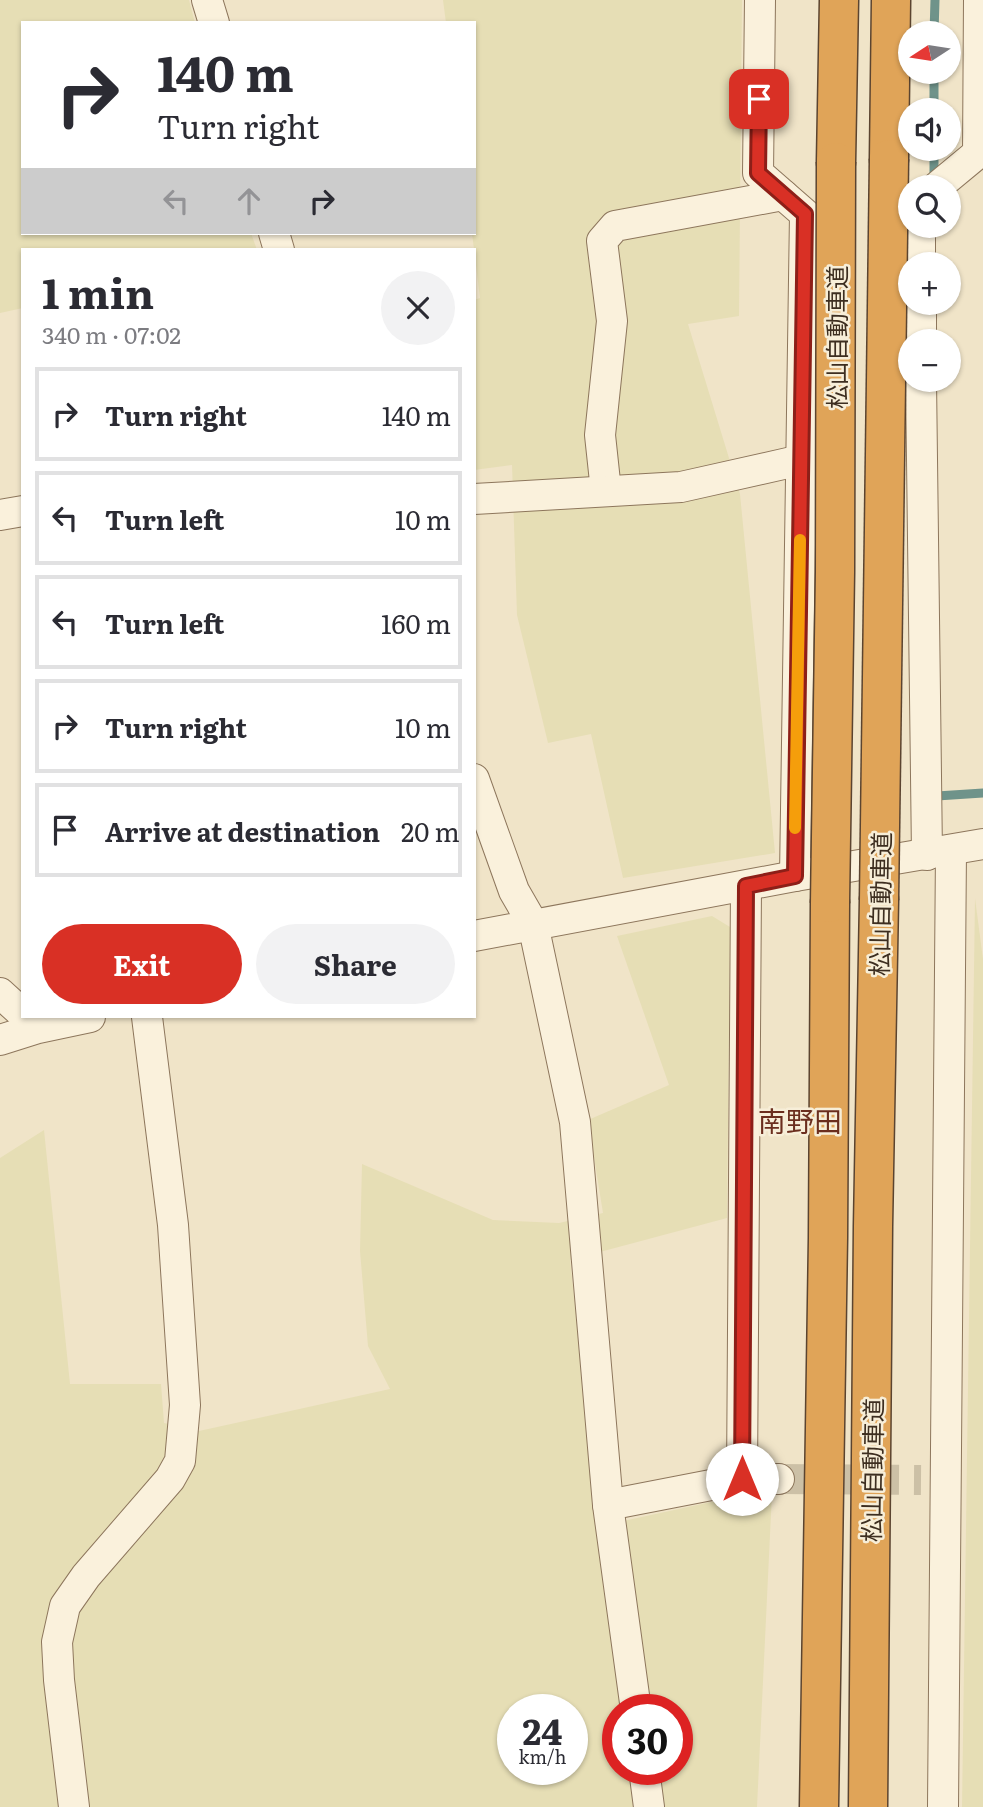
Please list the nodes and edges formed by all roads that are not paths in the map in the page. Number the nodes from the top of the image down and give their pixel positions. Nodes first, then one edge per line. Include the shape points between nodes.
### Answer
1 (207, 0) edge
2 (760, 0) edge
3 (839, 0) edge
4 (891, 0) edge
5 (979, 0) edge
6 (213, 21) edge
7 (951, 175) edge
8 (783, 195) junction
9 (921, 392) edge
10 (801, 460) junction
11 (606, 491) junction
12 (476, 499) edge
13 (21, 511) edge
14 (0, 515) edge
15 (476, 785) edge
16 (983, 844) edge
17 (939, 852) junction
18 (795, 876) junction
19 (746, 886) junction
20 (533, 924) junction
21 (476, 936) edge
22 (0, 993) edge
23 (21, 1012) edge
24 (60, 1018) edge
25 (147, 1018) edge
26 (29, 1019) edge
27 (0, 1040) edge
28 (742, 1479) junction
29 (779, 1479) tunnel mouth
30 (608, 1505) junction
31 (634, 1694) edge
32 (646, 1785) edge
33 (74, 1807) edge
34 (649, 1807) edge
35 (819, 1807) edge
36 (868, 1807) edge
37 (943, 1807) edge

1 - 6 street
2 - 8 street via 758,173
3 - 35 highway, 松山自動車道, bridge
4 - 36 highway, 松山自動車道, bridge
5 - 7 street via 978,153
8 - 10 street via 805,214
8 - 11 street via 615,226 602,241 612,321 600,435
9 - 17 street
10 - 11 street via 681,487
10 - 18 street
11 - 12 street
13 - 14 street
15 - 20 street via 514,891
16 - 17 street
17 - 18 street
17 - 37 street via 934,1481
18 - 19 street
19 - 20 street
19 - 28 street
20 - 21 street
20 - 30 street via 575,1122
22 - 23 street
24 - 26 street
25 - 33 street via 173,1225 185,1405 180,1461 65,1606 57,1642 58,1667
26 - 27 street
28 - 29 street
28 - 30 street
30 - 31 street
32 - 34 street

